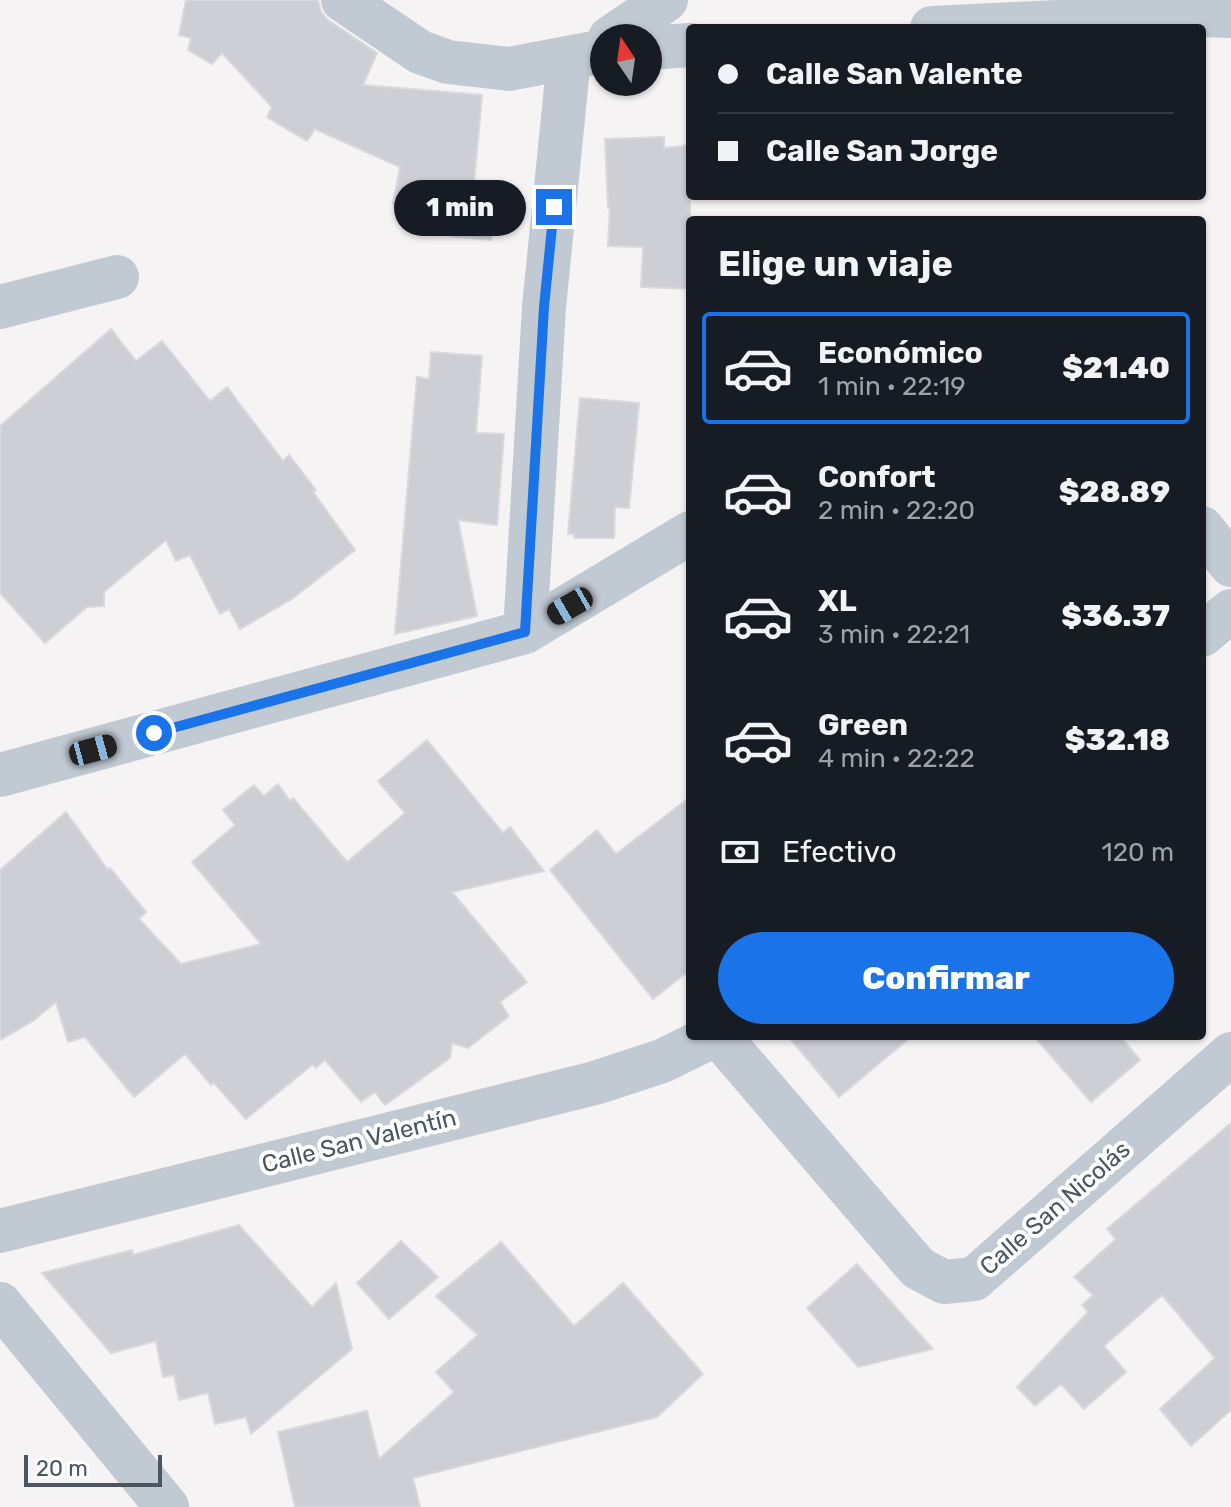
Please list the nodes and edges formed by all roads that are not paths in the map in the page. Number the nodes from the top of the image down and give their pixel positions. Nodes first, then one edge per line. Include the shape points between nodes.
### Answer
1 (343, 0) edge
2 (666, 0) edge
3 (1218, 10) edge
4 (630, 24) edge
5 (996, 24) edge
6 (686, 45) edge
7 (662, 47) edge
8 (590, 49) edge
9 (590, 70) edge
10 (117, 277) dead end
11 (0, 307) edge
12 (1206, 533) edge
13 (686, 535) edge
14 (1231, 565) edge
15 (1231, 611) edge
16 (525, 632) junction
17 (1206, 632) edge
18 (0, 775) edge
19 (705, 1040) edge
20 (722, 1040) edge
21 (1231, 1054) edge
22 (0, 1231) edge
23 (0, 1304) edge
24 (167, 1507) edge

1 - 8 street via 420,52 448,62 509,69
2 - 4 street
3 - 5 street
6 - 7 street
9 - 16 street via 552,237
10 - 11 street
12 - 14 street
13 - 16 street
15 - 17 street
16 - 18 street
19 - 22 street, Calle San Valentín via 595,1083
20 - 21 street, Calle San Nicolás via 918,1268 944,1282 974,1279
23 - 24 street

